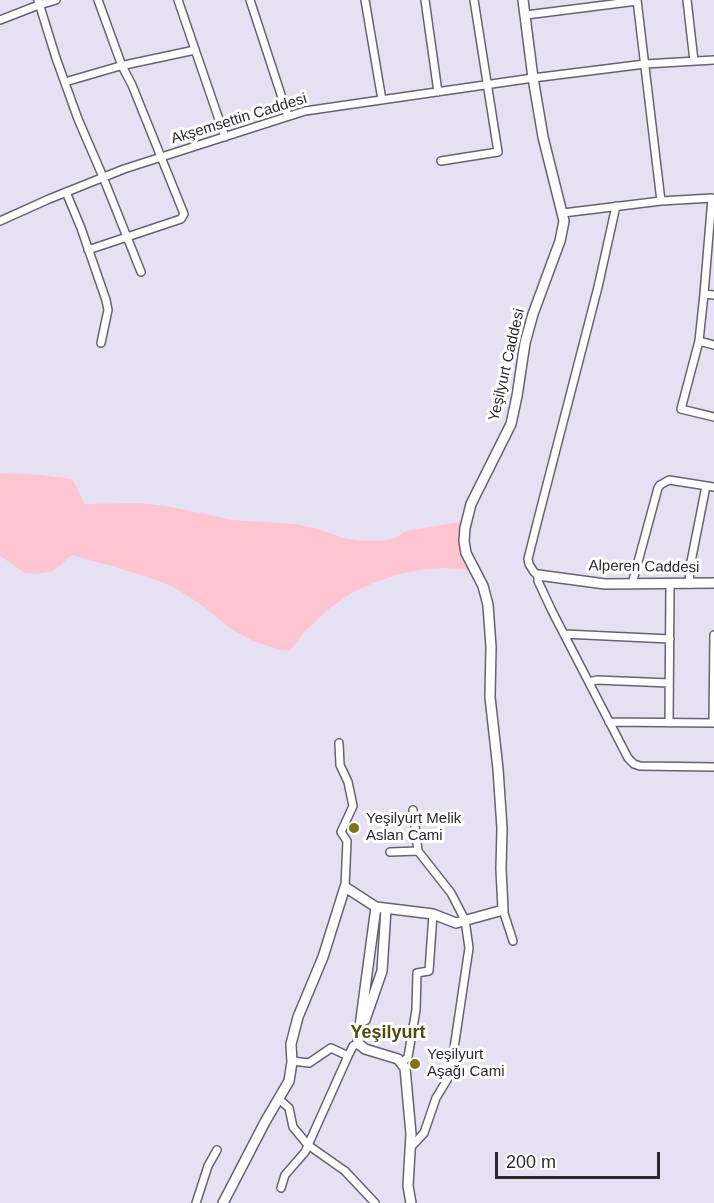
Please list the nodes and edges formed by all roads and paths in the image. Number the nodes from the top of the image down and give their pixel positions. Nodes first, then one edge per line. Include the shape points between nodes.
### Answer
1 (56, 0) edge
2 (98, 0) edge
3 (178, 0) edge
4 (250, 0) edge
5 (365, 0) edge
6 (425, 0) edge
7 (474, 0) edge
8 (523, 0) edge
9 (687, 0) edge
10 (637, 1) edge
11 (38, 3) edge
12 (526, 15) junction
13 (1, 17) edge
14 (195, 50) junction
15 (714, 60) edge
16 (694, 61) junction
17 (645, 64) junction
18 (122, 66) junction
19 (533, 78) junction
20 (65, 82) junction
21 (487, 85) junction
22 (438, 92) junction
23 (382, 100) junction
24 (288, 116) junction
25 (225, 137) junction
26 (162, 157) junction
27 (441, 161) dead end
28 (103, 177) junction
29 (66, 192) junction
30 (713, 197) edge
31 (661, 201) junction
32 (616, 206) junction
33 (563, 213) junction
34 (0, 221) edge
35 (127, 237) junction
36 (711, 243) edge
37 (87, 250) junction
38 (141, 272) dead end
39 (704, 294) junction
40 (714, 295) edge
41 (699, 341) junction
42 (101, 342) dead end
43 (714, 345) edge
44 (714, 417) edge
45 (706, 486) junction
46 (714, 487) edge
47 (538, 575) junction
48 (714, 583) edge
49 (632, 584) junction
50 (670, 584) junction
51 (690, 584) junction
52 (564, 634) junction
53 (714, 635) edge
54 (670, 639) junction
55 (589, 682) junction
56 (669, 683) junction
57 (609, 722) junction
58 (669, 723) junction
59 (714, 723) edge
60 (339, 743) dead end
61 (714, 766) edge
62 (413, 810) dead end
63 (418, 851) junction
64 (390, 852) dead end
65 (345, 887) junction
66 (376, 907) junction
67 (386, 909) junction
68 (503, 910) junction
69 (433, 914) junction
70 (465, 920) junction
71 (513, 941) dead end
72 (368, 970) junction
73 (382, 971) junction
74 (369, 997) junction
75 (359, 1040) junction
76 (348, 1056) junction
77 (292, 1061) junction
78 (402, 1063) junction
79 (279, 1099) junction
80 (308, 1146) junction
81 (410, 1148) junction
82 (218, 1150) dead end
83 (281, 1188) dead end
84 (196, 1203) edge
85 (223, 1203) edge
86 (375, 1203) edge
87 (411, 1203) edge

1 - 11 street
2 - 18 street
3 - 14 street
4 - 24 street
5 - 23 street
6 - 22 street
7 - 21 street
8 - 12 street, Yeşilyurt Caddesi
9 - 16 street
10 - 12 street
10 - 17 street
11 - 13 street
11 - 20 street
12 - 19 street, Yeşilyurt Caddesi
14 - 18 street
14 - 25 street
15 - 16 street, Akşemsettin Caddesi
16 - 17 street, Akşemsettin Caddesi
17 - 19 street, Akşemsettin Caddesi
17 - 31 street
18 - 20 street
18 - 26 street
19 - 21 street, Akşemsettin Caddesi
19 - 33 street, Yeşilyurt Caddesi via 543,137
20 - 28 street
21 - 22 street, Akşemsettin Caddesi
21 - 27 street via 498,152
22 - 23 street, Akşemsettin Caddesi
23 - 24 street, Akşemsettin Caddesi
24 - 25 street, Akşemsettin Caddesi
25 - 26 street, Akşemsettin Caddesi
26 - 28 street, Akşemsettin Caddesi
26 - 35 street via 183,218
28 - 29 street, Akşemsettin Caddesi
28 - 35 street
29 - 34 street, Akşemsettin Caddesi
29 - 37 street
30 - 31 street
30 - 36 street
31 - 32 street
32 - 33 street
32 - 47 street via 528,559
33 - 68 street, Yeşilyurt Caddesi via 560,241 525,344 511,423 471,504 465,528 466,552 488,605 490,697 502,828
35 - 37 street
35 - 38 street
36 - 39 street
37 - 42 street via 108,310
39 - 40 street
39 - 41 street
41 - 43 street
41 - 44 street via 681,409
45 - 46 street
45 - 49 street via 669,480 660,485
45 - 51 street
47 - 49 street, Alperen Caddesi
47 - 52 street
48 - 51 street, Alperen Caddesi
49 - 50 street, Alperen Caddesi
50 - 51 street, Alperen Caddesi
50 - 54 street
52 - 54 street
52 - 55 street
53 - 59 street
54 - 56 street
55 - 56 street
55 - 57 street
56 - 58 street
57 - 58 street
57 - 61 street via 628,758 637,765
58 - 59 street
60 - 65 street via 340,765 352,806 341,832 346,841
62 - 63 street
63 - 64 street
63 - 70 street via 451,893
65 - 66 street
65 - 77 street via 323,957 298,1017 291,1044
66 - 67 street
66 - 72 street
67 - 69 street
67 - 73 street
68 - 70 street
68 - 71 street
69 - 70 street via 456,923
69 - 78 street via 429,971 417,973 416,1010 408,1057
70 - 81 street via 470,948 450,1075 436,1098 424,1133
72 - 73 street
72 - 74 street
73 - 74 street
74 - 75 street
75 - 76 street
75 - 78 street via 365,1049
76 - 77 street via 331,1048 309,1063
76 - 80 street
77 - 79 street via 289,1080
78 - 81 street
79 - 80 street via 289,1108 293,1127
79 - 85 street
80 - 83 street via 285,1175
80 - 86 street via 345,1171
81 - 87 street
82 - 84 street via 208,1166

